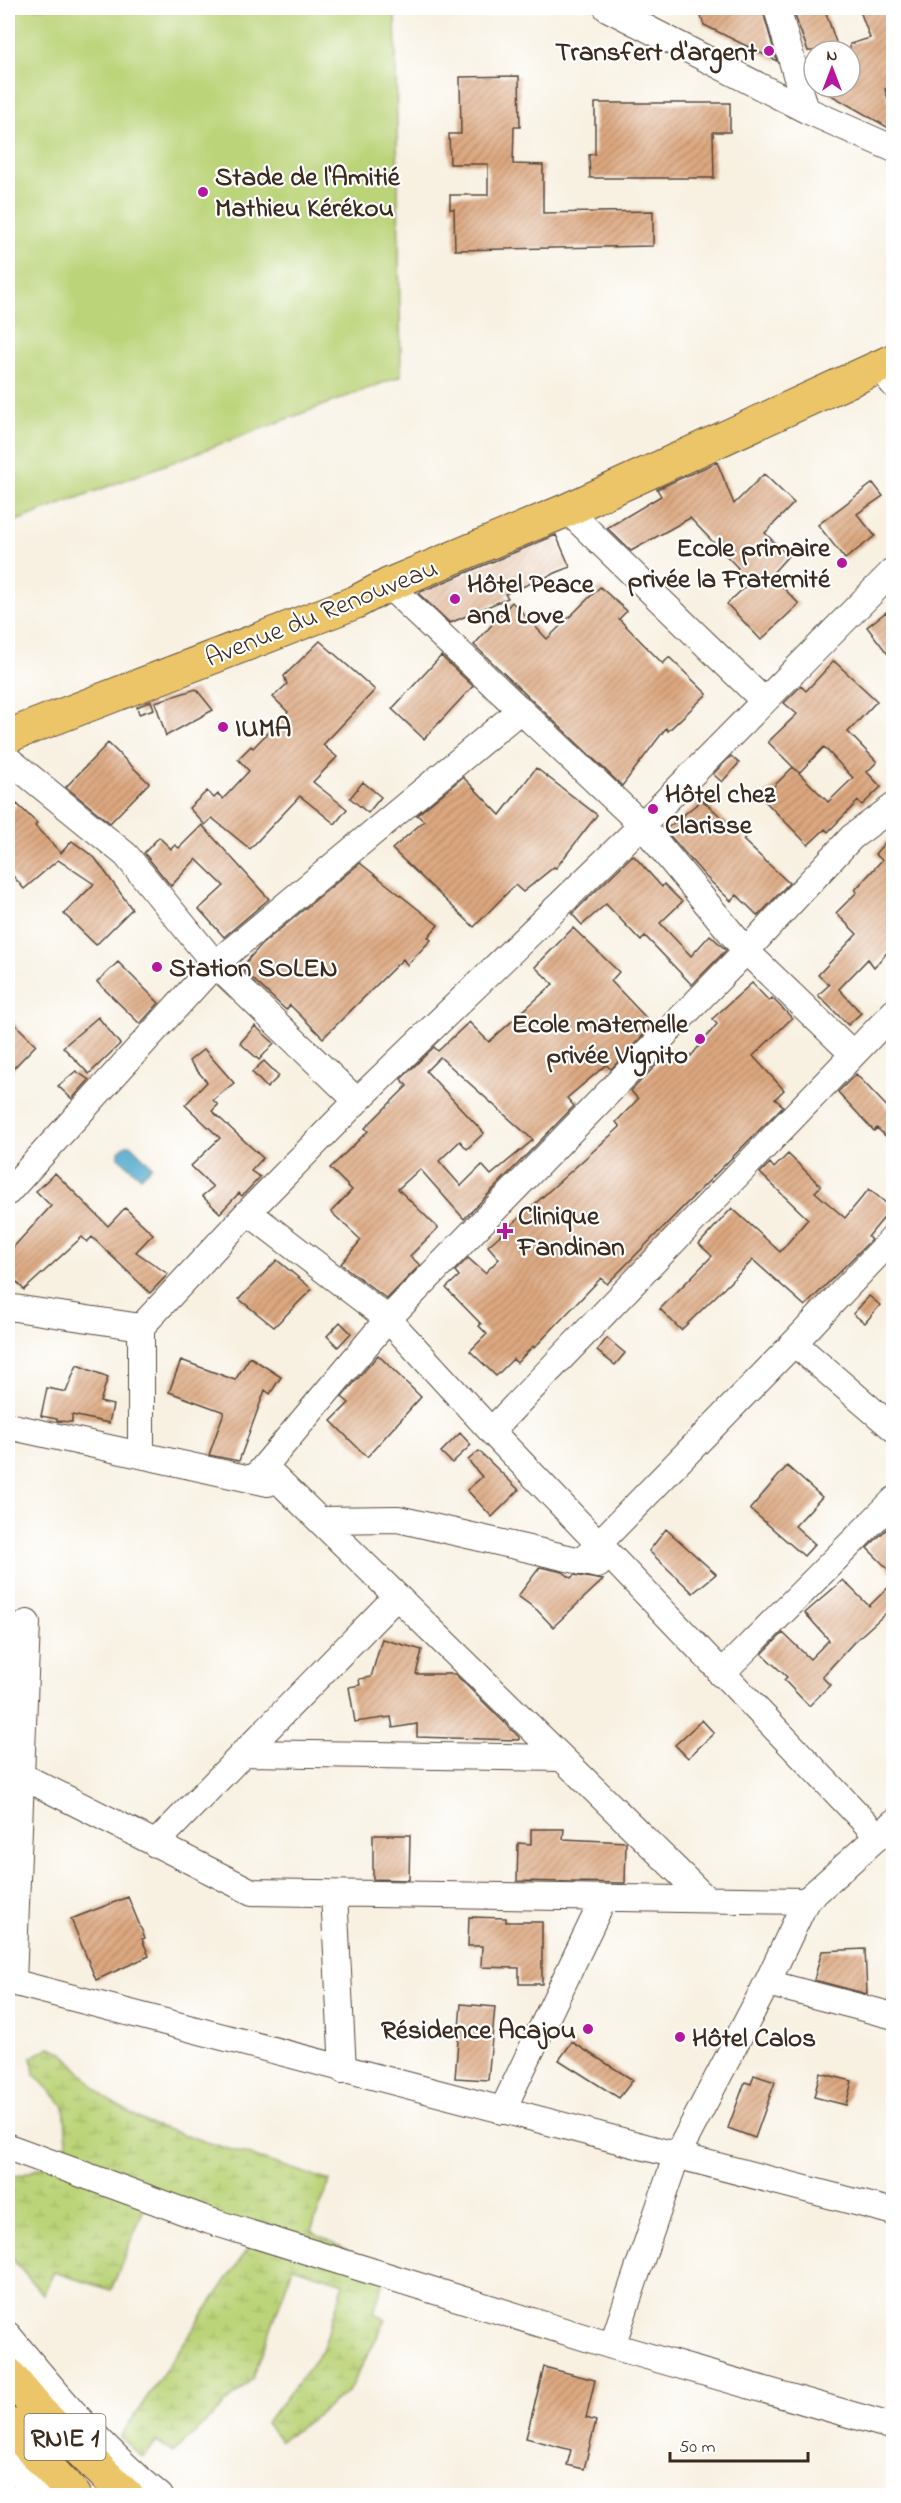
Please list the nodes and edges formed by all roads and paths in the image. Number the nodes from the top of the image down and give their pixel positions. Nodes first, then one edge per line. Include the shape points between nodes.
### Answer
1 (607, 8) edge
2 (777, 8) edge
3 (806, 110) junction
4 (894, 149) edge
5 (889, 371) edge
6 (567, 510) junction
7 (894, 570) edge
8 (388, 585) junction
9 (763, 700) junction
10 (519, 711) junction
11 (8, 736) edge
12 (8, 759) edge
13 (894, 806) edge
14 (642, 825) junction
15 (746, 951) junction
16 (215, 964) junction
17 (894, 1012) edge
18 (853, 1054) junction
19 (357, 1101) junction
20 (8, 1192) edge
21 (248, 1212) junction
22 (894, 1237) edge
23 (8, 1307) edge
24 (388, 1319) junction
25 (141, 1327) junction
26 (794, 1343) junction
27 (8, 1426) edge
28 (894, 1429) edge
29 (491, 1431) junction
30 (141, 1455) junction
31 (259, 1473) junction
32 (894, 1500) edge
33 (319, 1520) junction
34 (589, 1552) junction
35 (396, 1597) junction
36 (27, 1623) dead end
37 (721, 1674) junction
38 (243, 1754) junction
39 (562, 1758) junction
40 (20, 1775) junction
41 (886, 1829) edge
42 (155, 1844) junction
43 (334, 1893) junction
44 (604, 1898) junction
45 (706, 1899) junction
46 (806, 1901) junction
47 (9, 1983) edge
48 (767, 1983) junction
49 (894, 2016) edge
50 (343, 2070) junction
51 (502, 2110) junction
52 (8, 2147) edge
53 (676, 2157) junction
54 (894, 2212) edge
55 (8, 2335) edge
56 (612, 2346) junction
57 (8, 2374) edge
58 (8, 2424) edge
59 (894, 2427) edge
60 (8, 2462) edge
61 (40, 2496) edge
62 (75, 2496) edge
63 (127, 2496) edge
64 (160, 2496) edge

1 - 3 street
2 - 3 street
3 - 4 street
5 - 6 main road, Avenue du Renouveau
6 - 8 main road, Avenue du Renouveau
6 - 9 street
7 - 9 street
8 - 10 street
8 - 11 main road, Avenue du Renouveau via 356,602
9 - 14 street
10 - 14 street
10 - 16 street
12 - 16 street via 126,855
13 - 15 street via 852,837
14 - 15 street
14 - 19 street
15 - 18 street
15 - 24 street
16 - 19 street
16 - 20 street
17 - 18 street
18 - 29 street
19 - 21 street
21 - 24 street
21 - 25 street
22 - 26 street
23 - 25 street
24 - 29 street
24 - 31 street
25 - 30 street
26 - 28 street
26 - 34 street
27 - 30 street
29 - 34 street
30 - 31 street
31 - 33 street via 286,1487
32 - 37 street
33 - 34 street via 398,1519
33 - 35 street
34 - 37 street via 623,1570
35 - 38 street
35 - 39 street
36 - 40 street
37 - 41 street
38 - 39 street
38 - 42 street
39 - 45 street
40 - 42 street
40 - 47 street
41 - 46 street
42 - 43 street via 252,1892
43 - 44 street
43 - 50 street
44 - 45 street
44 - 51 street
45 - 46 street
46 - 48 street
47 - 50 street
48 - 49 street
48 - 53 street
50 - 51 street
51 - 53 street
52 - 56 street via 210,2221
53 - 54 street
53 - 56 street
55 - 64 street via 51,2389
56 - 59 street
57 - 63 main road, RNIE 1 via 39,2411
58 - 62 main road, RNIE 1
60 - 61 street

